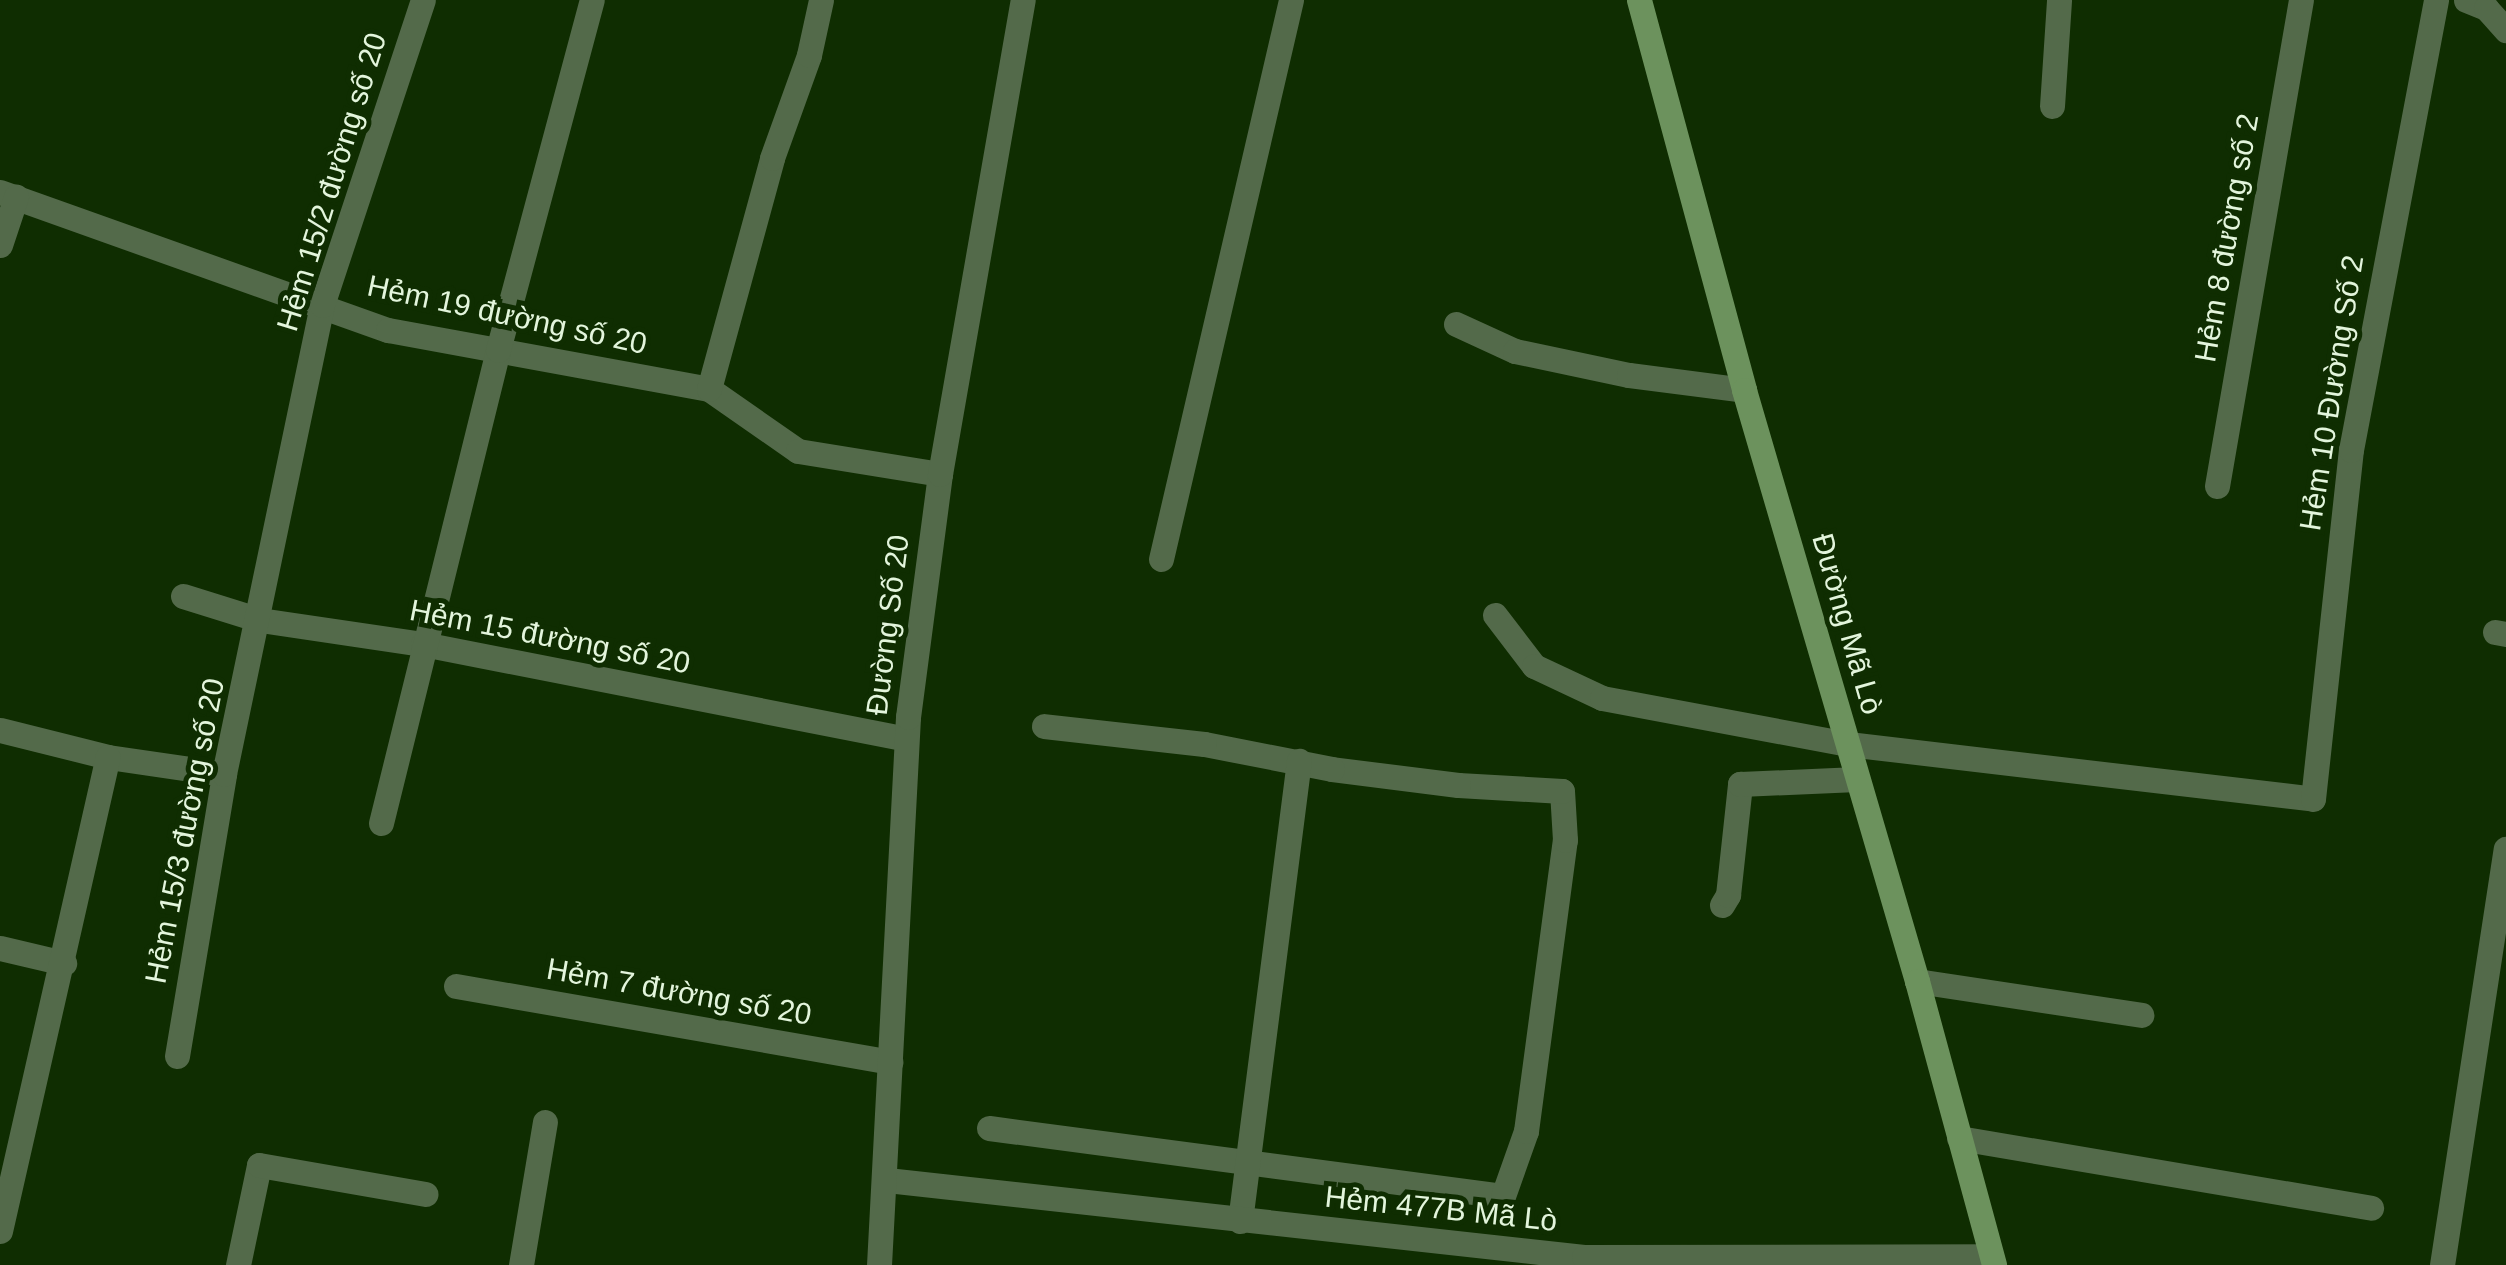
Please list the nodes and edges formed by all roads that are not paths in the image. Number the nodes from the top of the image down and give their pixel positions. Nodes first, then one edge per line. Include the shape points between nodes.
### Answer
1 (423, 0) edge
2 (592, 0) edge
3 (820, 0) edge
4 (1023, 0) edge
5 (1291, 0) edge
6 (1639, 0) edge
7 (2059, 0) edge
8 (2301, 0) edge
9 (2436, 0) edge
10 (2466, 0) edge
11 (2506, 30) edge
12 (2052, 106) dead end
13 (8, 194) edge
14 (0, 245) edge
15 (322, 305) junction
16 (1456, 324) dead end
17 (498, 350) junction
18 (708, 389) junction
19 (1744, 390) junction
20 (940, 474) junction
21 (2218, 486) dead end
22 (1161, 559) dead end
23 (182, 596) dead end
24 (1496, 614) dead end
25 (260, 620) junction
26 (424, 644) junction
27 (1044, 726) dead end
28 (0, 730) edge
29 (906, 739) junction
30 (1848, 744) junction
31 (108, 756) junction
32 (1300, 761) junction
33 (224, 774) junction
34 (1857, 779) junction
35 (382, 823) dead end
36 (2506, 849) edge
37 (1722, 905) dead end
38 (0, 948) edge
39 (64, 963) junction
40 (1917, 981) junction
41 (456, 986) dead end
42 (2141, 1015) dead end
43 (177, 1056) dead end
44 (890, 1062) junction
45 (546, 1122) dead end
46 (989, 1128) dead end
47 (1960, 1138) junction
48 (1248, 1162) junction
49 (887, 1180) junction
50 (426, 1194) dead end
51 (2371, 1208) dead end
52 (1240, 1221) junction
53 (0, 1232) edge
54 (1993, 1261) edge
55 (238, 1265) edge
56 (522, 1265) edge
57 (879, 1265) edge
58 (2442, 1265) edge

1 - 15 street, Hẻm 15/2 đường số 20
2 - 17 street
3 - 18 street
4 - 20 street, Đường Số 20
5 - 22 street
6 - 19 main road, Đường Mã Lò
7 - 12 street
8 - 21 street, Hẻm 8 đường số 2
9 - 30 street, Hẻm 10 Đường Số 2 via 2351,450 2313,799
10 - 11 street via 2486,8
13 - 14 street
13 - 15 street, Hẻm 19 đường số 20
15 - 17 street, Hẻm 19 đường số 20 via 388,330
15 - 25 street, Hẻm 15/2 đường số 20
16 - 19 street via 1515,351
17 - 18 street, Hẻm 19 đường số 20
17 - 26 street
18 - 20 street, Hẻm 19 đường số 20 via 798,451
19 - 30 main road, Đường Mã Lò
20 - 29 street, Đường Số 20
23 - 25 street, Hẻm 15 đường số 20
24 - 30 street via 1534,666 1602,698
25 - 26 street, Hẻm 15 đường số 20
25 - 33 street, Hẻm 15/3 đường số 20
26 - 29 street, Hẻm 15 đường số 20
26 - 35 street
27 - 32 street
28 - 31 street
29 - 44 street, Đường Số 20
30 - 34 main road, Đường Mã Lò
31 - 33 street
31 - 39 street
32 - 48 street
32 - 48 street via 1458,785 1562,791 1563,860 1526,1132 1502,1196
33 - 43 street, Hẻm 15/3 đường số 20
34 - 37 street via 1740,784
34 - 40 main road, Đường Mã Lò
36 - 58 street
38 - 39 street
39 - 53 street
40 - 42 street
40 - 47 main road, Đường Mã Lò
41 - 44 street, Hẻm 7 đường số 20
44 - 49 street, Đường Số 20
45 - 56 street
46 - 48 street
47 - 51 street
47 - 54 main road, Đường Mã Lò
48 - 52 street
49 - 52 street, Hẻm 477B Mã Lò
49 - 57 street, Đường Số 20
50 - 55 street via 259,1164
52 - 54 street, Hẻm 477B Mã Lò via 1584,1257

